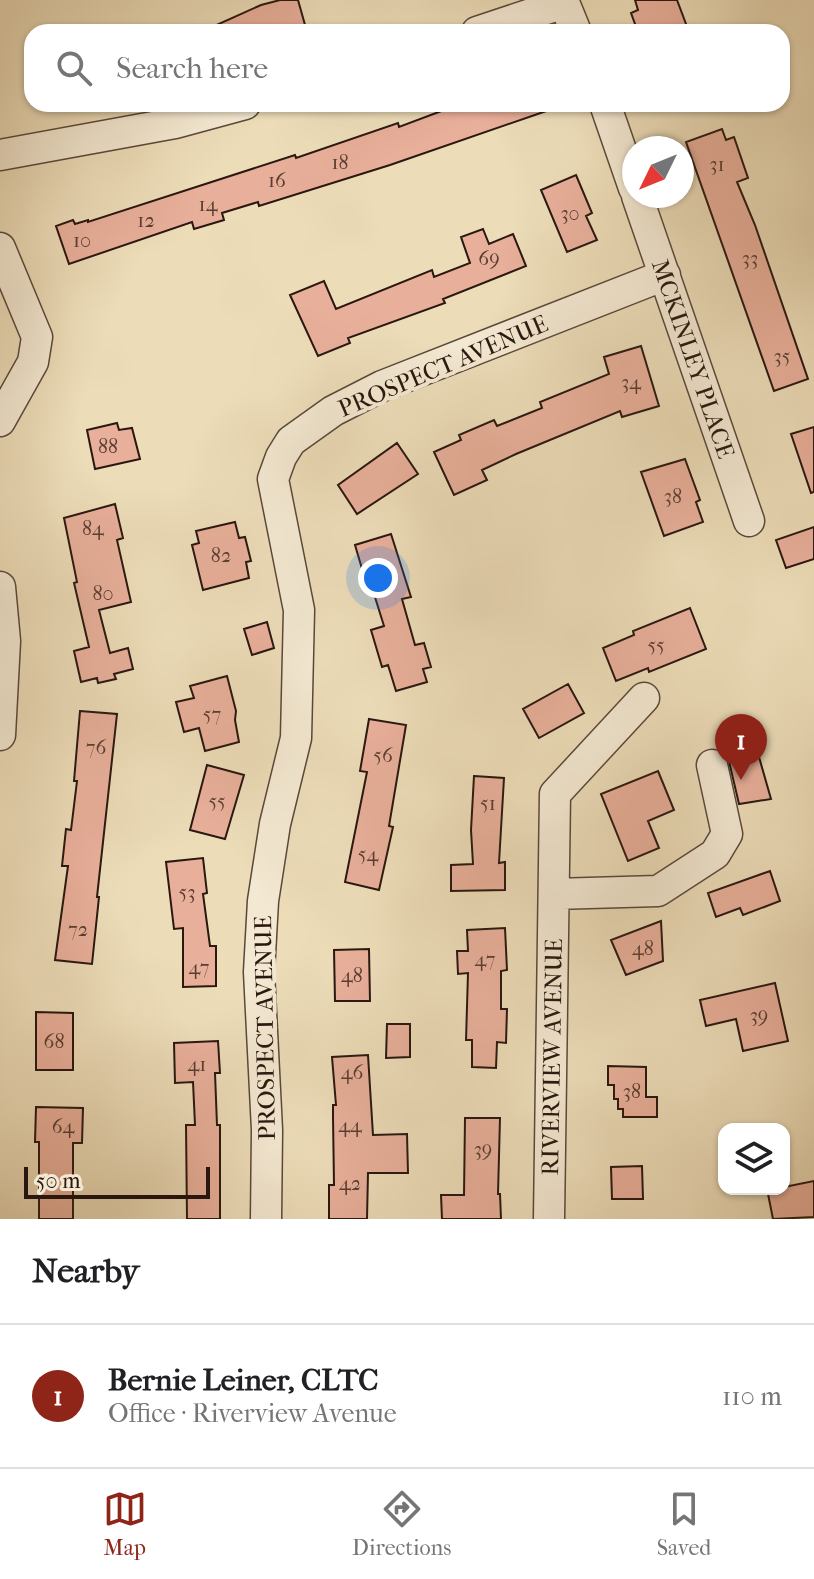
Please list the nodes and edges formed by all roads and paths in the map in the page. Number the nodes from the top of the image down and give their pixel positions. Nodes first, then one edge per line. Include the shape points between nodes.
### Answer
1 (564, 2) edge
2 (500, 24) edge
3 (573, 24) edge
4 (216, 112) edge
5 (608, 112) edge
6 (622, 153) edge
7 (0, 155) edge
8 (641, 208) edge
9 (0, 248) edge
10 (665, 275) junction
11 (0, 421) edge
12 (749, 521) dead end
13 (0, 587) edge
14 (644, 698) dead end
15 (0, 735) edge
16 (712, 765) dead end
17 (554, 894) junction
18 (266, 1219) edge
19 (549, 1219) edge

1 - 2 street
1 - 3 street
4 - 7 street
5 - 6 street
8 - 10 street, MCKINLEY PLACE
9 - 11 street via 37,337 33,362
10 - 12 street, MCKINLEY PLACE
10 - 18 street, PROSPECT AVENUE via 382,386 333,411 291,441 281,457 273,479 299,610 296,738 275,824 259,972
13 - 15 street via 5,641
14 - 17 street, RIVERVIEW AVENUE via 555,794
16 - 17 street via 727,834 715,854 658,891
17 - 19 street, RIVERVIEW AVENUE

